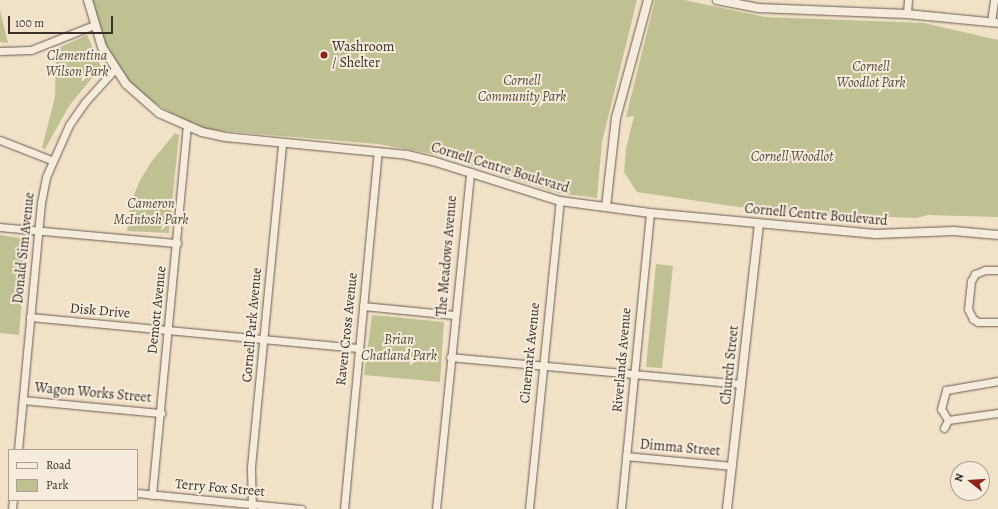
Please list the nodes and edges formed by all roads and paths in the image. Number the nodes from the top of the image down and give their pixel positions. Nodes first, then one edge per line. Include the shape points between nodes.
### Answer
1 (88, 0) edge
2 (648, 0) edge
3 (717, 0) edge
4 (908, 0) edge
5 (994, 0) edge
6 (731, 2) edge
7 (906, 14) junction
8 (995, 23) edge
9 (94, 24) junction
10 (0, 51) edge
11 (115, 69) junction
12 (187, 128) junction
13 (0, 140) edge
14 (282, 143) junction
15 (378, 152) junction
16 (51, 160) junction
17 (470, 172) junction
18 (560, 201) junction
19 (606, 207) junction
20 (650, 213) junction
21 (759, 224) junction
22 (0, 227) edge
23 (38, 231) junction
24 (998, 235) edge
25 (176, 243) junction
26 (998, 270) edge
27 (363, 306) junction
28 (455, 315) junction
29 (30, 317) junction
30 (998, 322) edge
31 (168, 330) junction
32 (263, 339) junction
33 (358, 348) junction
34 (450, 357) junction
35 (542, 366) junction
36 (634, 374) junction
37 (998, 381) edge
38 (741, 384) junction
39 (23, 400) junction
40 (160, 413) junction
41 (998, 413) edge
42 (948, 420) junction
43 (944, 428) dead end
44 (18, 449) edge
45 (626, 456) junction
46 (732, 466) junction
47 (138, 493) edge
48 (152, 495) junction
49 (252, 507) edge
50 (301, 509) edge
51 (344, 509) edge
52 (436, 509) edge
53 (529, 509) edge
54 (621, 509) edge
55 (727, 509) edge

1 - 9 street, Cornell Centre Boulevard
2 - 19 street via 616,118
3 - 6 street
4 - 7 street
5 - 8 street
6 - 7 street via 758,8
7 - 8 street
9 - 10 street via 31,50
9 - 11 street, Cornell Centre Boulevard
11 - 12 street, Cornell Centre Boulevard via 146,103
11 - 16 street, Donald Sim Avenue via 74,116
12 - 14 street, Cornell Centre Boulevard via 225,137
12 - 25 street, Demott Avenue
13 - 16 street
14 - 15 street, Cornell Centre Boulevard
14 - 32 street, Cornell Park Avenue
15 - 17 street, Cornell Centre Boulevard via 425,159
15 - 27 street, Raven Cross Avenue
16 - 23 street, Donald Sim Avenue via 43,190
17 - 18 street, Cornell Centre Boulevard
17 - 28 street, The Meadows Avenue
18 - 19 street, Cornell Centre Boulevard
18 - 35 street, Cinemark Avenue
19 - 20 street, Cornell Centre Boulevard
20 - 21 street, Cornell Centre Boulevard
20 - 36 street, Riverlands Avenue
21 - 24 street, Cornell Centre Boulevard via 890,235 954,230
21 - 38 street, Church Street
22 - 23 street
23 - 25 street
23 - 29 street, Donald Sim Avenue
25 - 31 street, Demott Avenue
26 - 30 street via 985,270 976,274 971,281 968,304 969,312 975,320 984,324
27 - 28 street
27 - 33 street, Raven Cross Avenue
28 - 34 street, The Meadows Avenue
29 - 31 street, Disk Drive
29 - 39 street, Donald Sim Avenue
31 - 32 street, Disk Drive
31 - 40 street, Demott Avenue
32 - 33 street, Disk Drive
32 - 49 street, Cornell Park Avenue via 251,467
33 - 51 street, Raven Cross Avenue
34 - 35 street
34 - 52 street, The Meadows Avenue
35 - 36 street
35 - 53 street, Cinemark Avenue
36 - 38 street
36 - 45 street, Riverlands Avenue
37 - 42 street via 946,390 941,409
38 - 46 street, Church Street
39 - 40 street, Wagon Works Street
39 - 44 street, Donald Sim Avenue
40 - 48 street, Demott Avenue
41 - 42 street
42 - 43 street
45 - 46 street, Dimma Street
45 - 54 street, Riverlands Avenue
46 - 55 street, Church Street
47 - 48 street, Terry Fox Street
48 - 49 street, Terry Fox Street
49 - 50 street, Terry Fox Street

